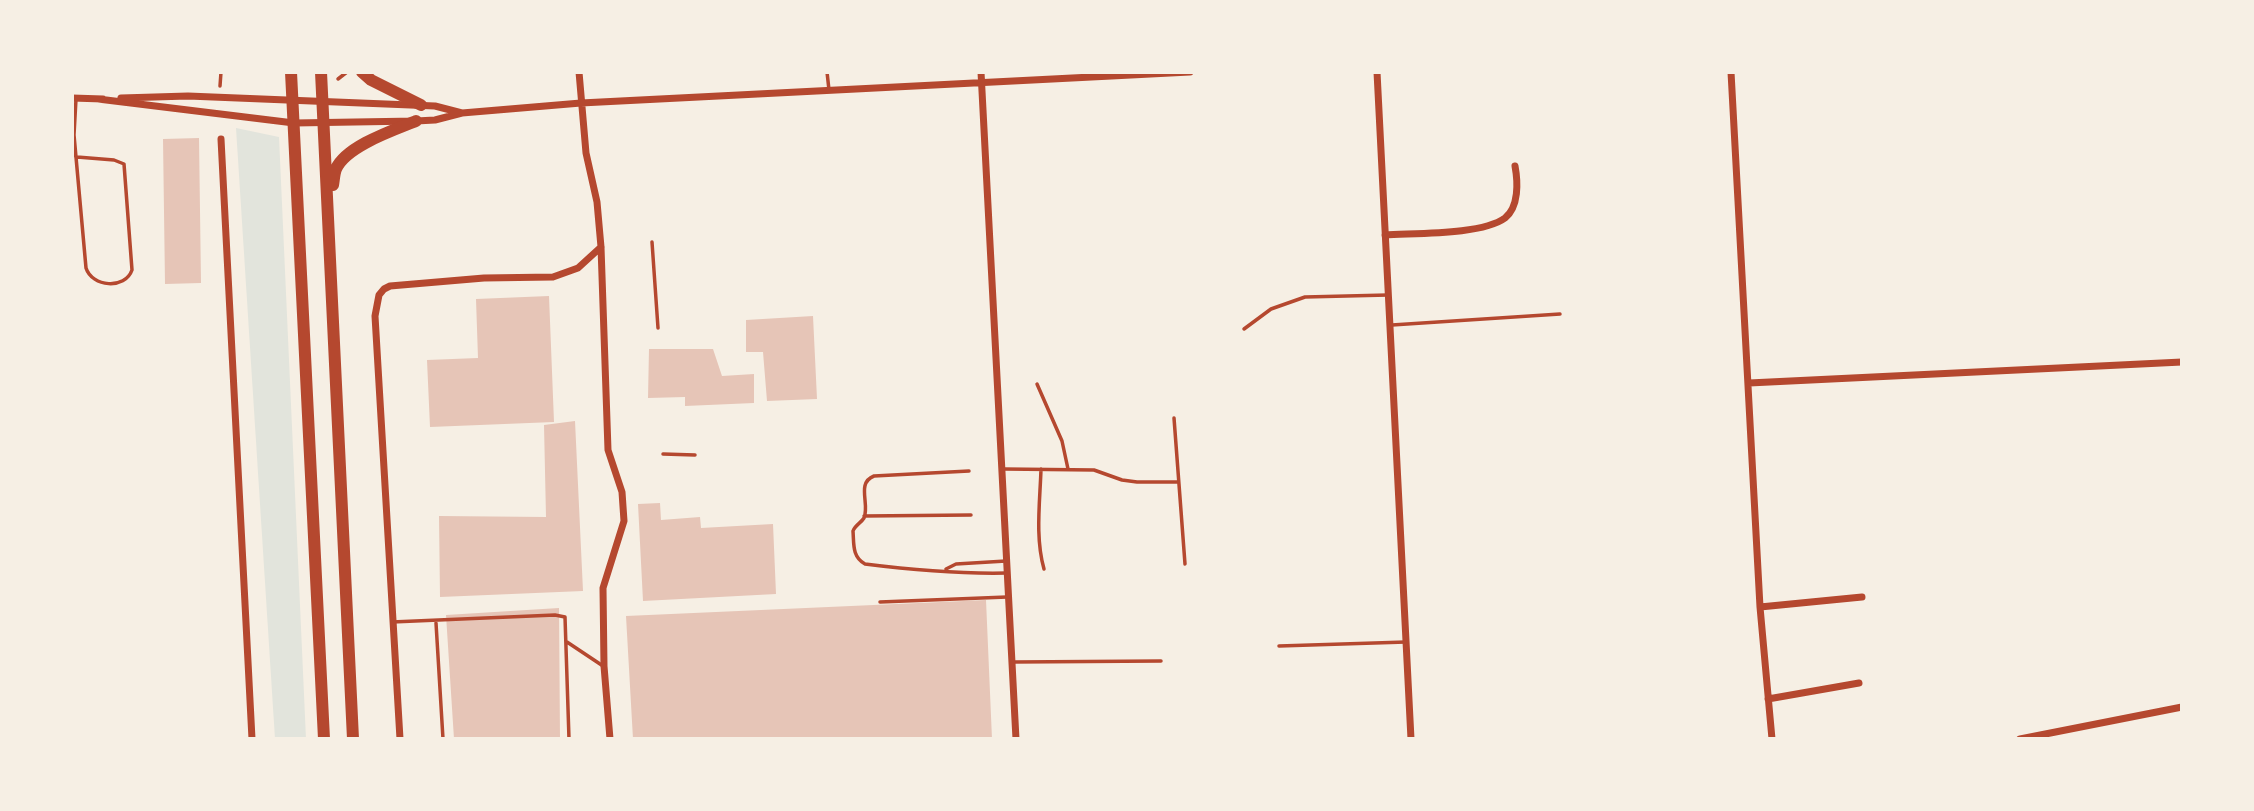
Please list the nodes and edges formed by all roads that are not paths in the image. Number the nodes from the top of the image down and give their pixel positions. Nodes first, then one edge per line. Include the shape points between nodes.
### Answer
1 (291, 72) edge
2 (321, 72) edge
3 (362, 72) edge
4 (579, 72) edge
5 (827, 72) edge
6 (981, 72) edge
7 (1190, 72) edge
8 (1377, 72) edge
9 (1731, 72) edge
10 (1072, 75) edge
11 (982, 82) junction
12 (829, 90) junction
13 (74, 98) edge
14 (98, 99) junction
15 (293, 102) junction
16 (323, 103) junction
17 (581, 103) junction
18 (421, 105) junction
19 (462, 113) junction
20 (416, 121) junction
21 (294, 122) junction
22 (324, 123) junction
23 (221, 139) dead end
24 (72, 155) edge
25 (77, 158) junction
26 (1515, 166) dead end
27 (329, 203) junction
28 (1385, 235) junction
29 (652, 242) dead end
30 (601, 247) junction
31 (1388, 295) junction
32 (1560, 314) dead end
33 (1390, 325) junction
34 (658, 328) dead end
35 (1244, 329) dead end
36 (2182, 362) edge
37 (1749, 383) junction
38 (1037, 384) dead end
39 (1174, 418) dead end
40 (663, 454) dead end
41 (695, 455) dead end
42 (1002, 469) junction
43 (1041, 469) junction
44 (1068, 469) junction
45 (969, 471) dead end
46 (1177, 482) junction
47 (864, 516) junction
48 (971, 516) dead end
49 (1006, 562) junction
50 (1185, 564) dead end
51 (1044, 569) dead end
52 (944, 570) junction
53 (1007, 573) junction
54 (1008, 597) junction
55 (1862, 597) dead end
56 (880, 602) dead end
57 (1760, 607) junction
58 (391, 622) junction
59 (436, 622) junction
60 (567, 642) junction
61 (1406, 642) junction
62 (1279, 646) dead end
63 (1161, 661) dead end
64 (1012, 662) junction
65 (604, 666) junction
66 (1859, 683) dead end
67 (1768, 699) junction
68 (2182, 707) edge
69 (252, 739) edge
70 (324, 739) edge
71 (353, 739) edge
72 (400, 739) edge
73 (443, 739) edge
74 (569, 739) edge
75 (610, 739) edge
76 (1016, 739) edge
77 (1411, 739) edge
78 (1772, 739) edge
79 (2020, 739) edge

1 - 15 main road
2 - 16 main road
3 - 18 main road
4 - 17 street
5 - 12 lane
6 - 11 street
7 - 10 street
8 - 28 street
9 - 37 street
10 - 11 street
11 - 12 street
11 - 42 street
12 - 17 street
13 - 14 street
13 - 25 lane
14 - 15 street via 188,96
14 - 21 street
15 - 16 street
15 - 21 main road
16 - 18 street
16 - 22 main road
17 - 19 street
17 - 30 street
18 - 19 street
19 - 20 street
20 - 22 street
20 - 27 main road via 377,136 341,161
21 - 22 street
21 - 70 main road
22 - 27 main road
23 - 69 street
24 - 25 lane
25 - 25 lane via 124,164 132,270 120,282 99,283 86,268
26 - 28 street via 1515,201 1498,221 1478,228
27 - 71 main road
28 - 31 street
29 - 34 lane
30 - 58 street via 578,268 553,277 399,284 379,295 375,316
30 - 65 street via 608,450 622,492 624,522 603,588
31 - 33 street
31 - 35 lane via 1305,298 1271,309
32 - 33 lane
33 - 61 street
36 - 37 street
37 - 57 street
38 - 44 lane via 1062,440
39 - 46 lane
40 - 41 lane
42 - 43 lane
42 - 49 street
43 - 44 lane
43 - 51 lane via 1039,544
44 - 46 lane via 1094,470 1137,482
45 - 47 lane via 869,478
46 - 50 lane
47 - 48 lane
47 - 52 lane via 853,531 858,560
49 - 52 lane via 956,564
49 - 53 street
52 - 53 lane
53 - 54 street
54 - 56 lane
54 - 64 street
55 - 57 street
57 - 67 street
58 - 59 lane
58 - 72 street
59 - 60 lane via 555,615 565,617
59 - 73 lane
60 - 65 lane
60 - 74 lane
61 - 62 lane
61 - 77 street
63 - 64 lane
64 - 76 street
65 - 75 street
66 - 67 street
67 - 78 street
68 - 79 street

